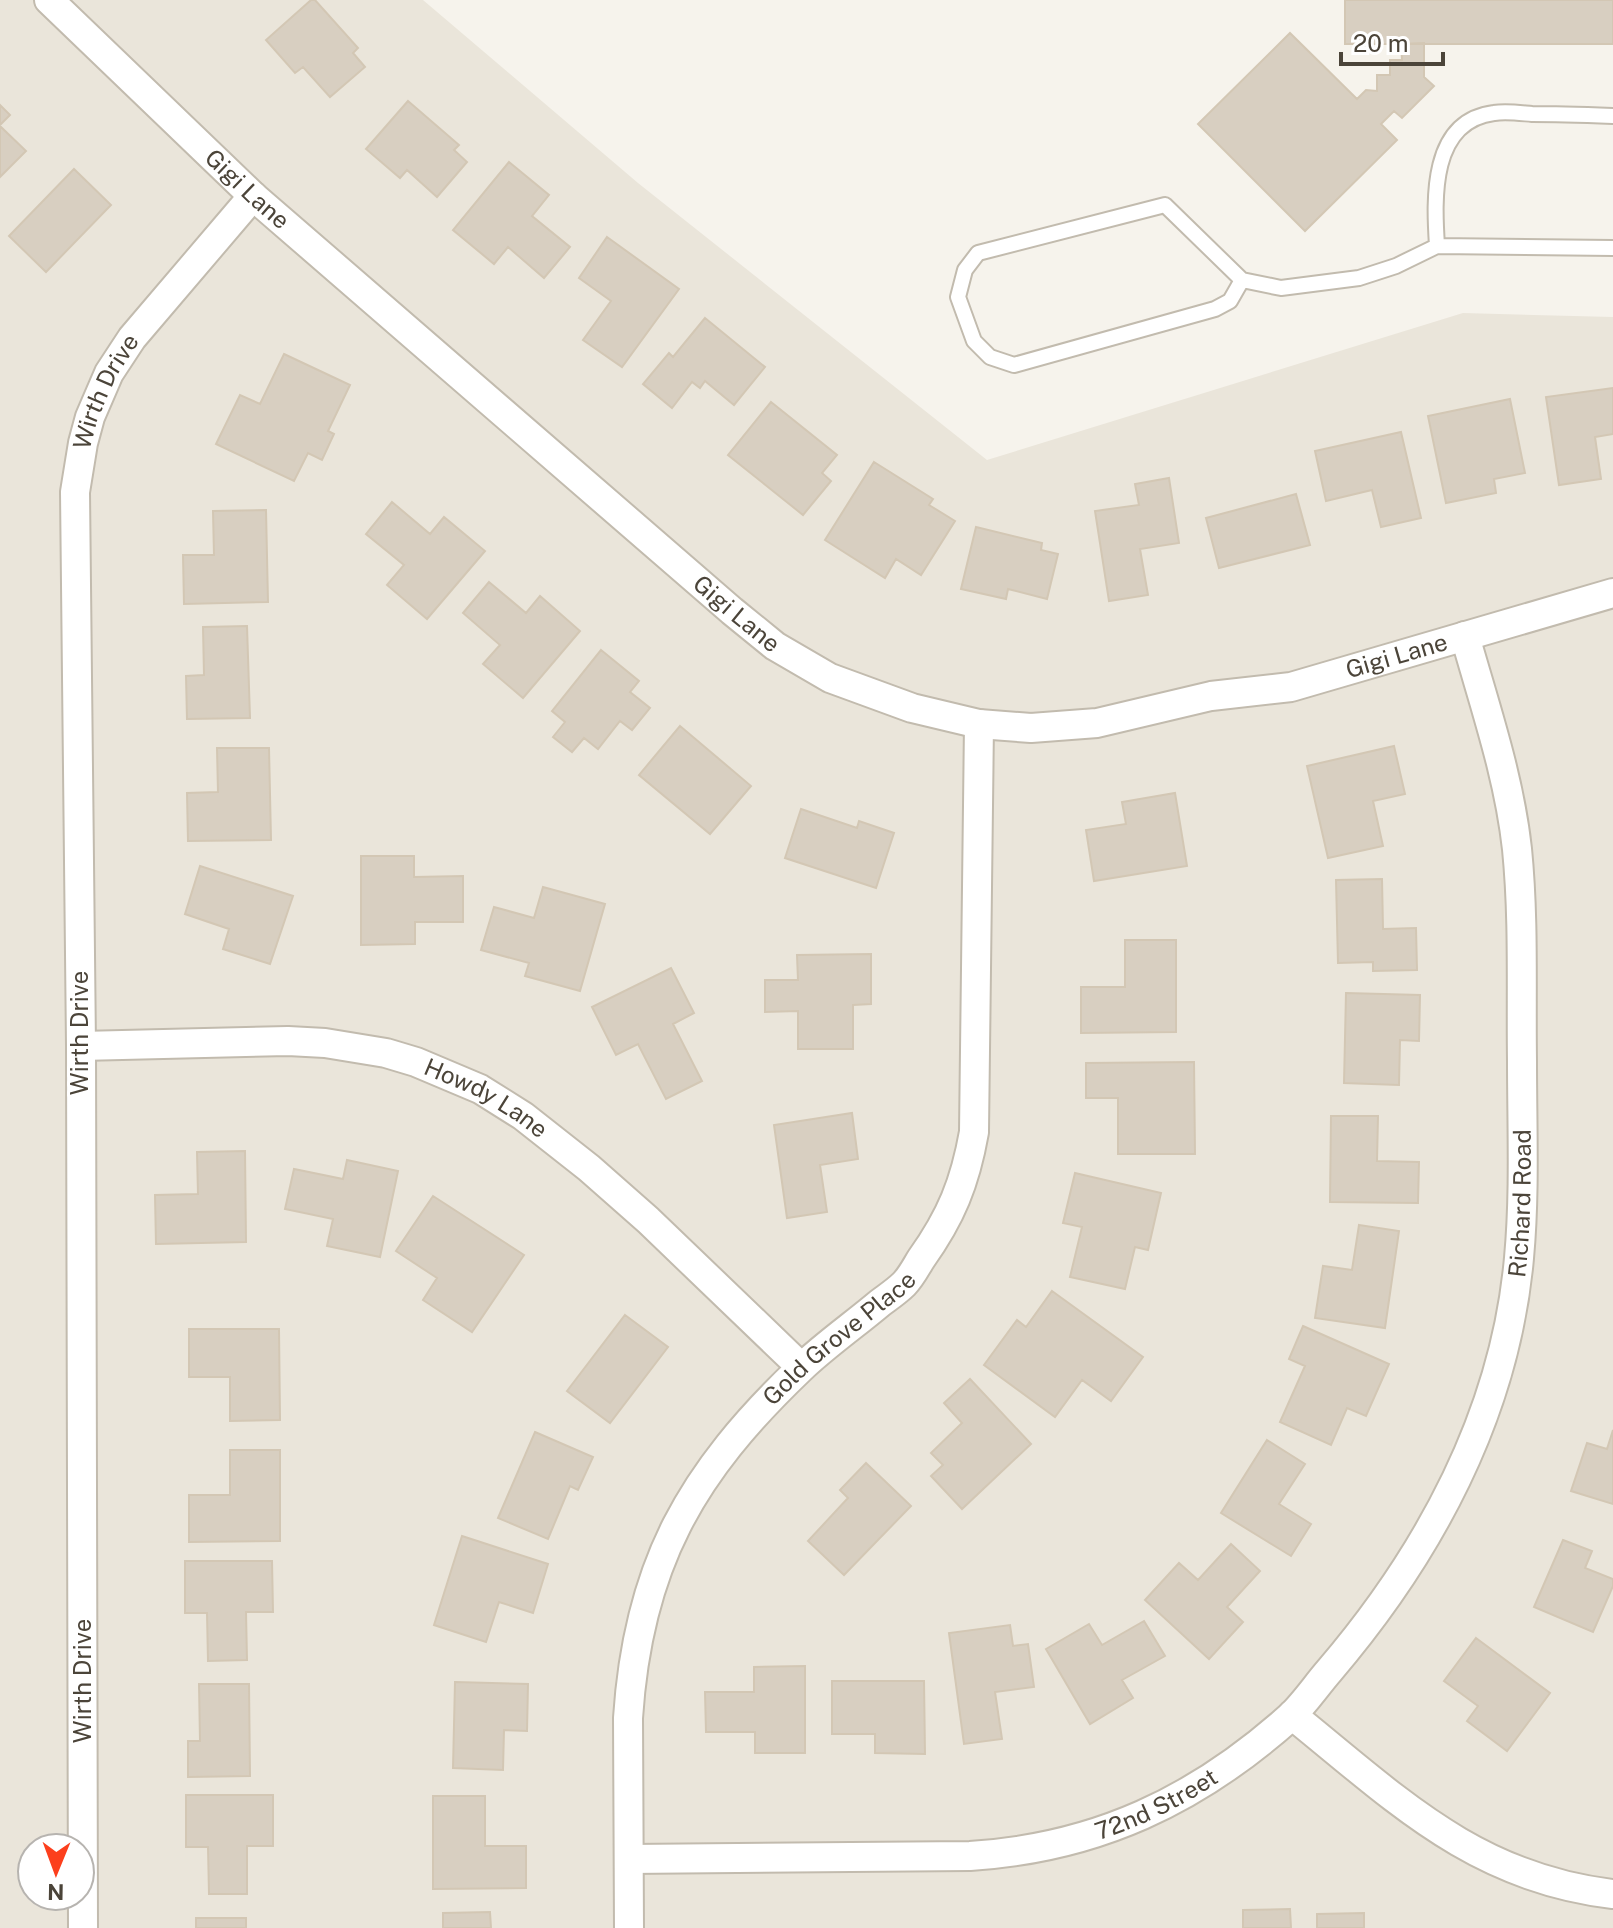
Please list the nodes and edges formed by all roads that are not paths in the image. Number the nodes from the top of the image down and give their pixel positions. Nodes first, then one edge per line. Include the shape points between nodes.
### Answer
1 (49, 0) edge
2 (1613, 116) edge
3 (253, 196) junction
4 (1437, 246) junction
5 (1613, 248) edge
6 (1242, 280) junction
7 (1613, 593) edge
8 (1465, 636) junction
9 (979, 724) junction
10 (81, 1046) junction
11 (801, 1367) junction
12 (1292, 1715) junction
13 (629, 1859) junction
14 (1613, 1894) edge
15 (83, 1928) edge
16 (629, 1928) edge

1 - 3 street, Gigi Lane
2 - 4 lane via 1494,113 1460,129 1438,167
3 - 9 street, Gigi Lane via 775,646 830,678 912,708
3 - 10 street, Wirth Drive via 132,338 109,373 83,443 75,492
4 - 5 lane
4 - 6 lane via 1359,278 1281,288
6 - 6 lane via 1165,205 978,253 965,270 958,297 974,341 990,357 1014,365 1215,309 1230,301
7 - 8 street, Gigi Lane
8 - 9 street, Gigi Lane via 1291,687 1211,696 1097,723 1031,728
8 - 12 street, Richard Road via 1501,760 1517,849 1522,1208 1513,1305 1489,1400 1447,1500 1388,1596
9 - 11 street, Gold Grove Place via 974,1132 969,1162 942,1230 904,1284
10 - 11 street, Howdy Lane via 325,1043 386,1053 480,1089 589,1168
10 - 15 street, Wirth Drive
11 - 13 street, Gold Grove Place via 711,1465 673,1532 648,1595 630,1684
12 - 13 street, 72nd Street via 1193,1791 1143,1816 1065,1843 970,1856
12 - 14 street via 1456,1843 1549,1882
13 - 16 street, Gold Grove Place

